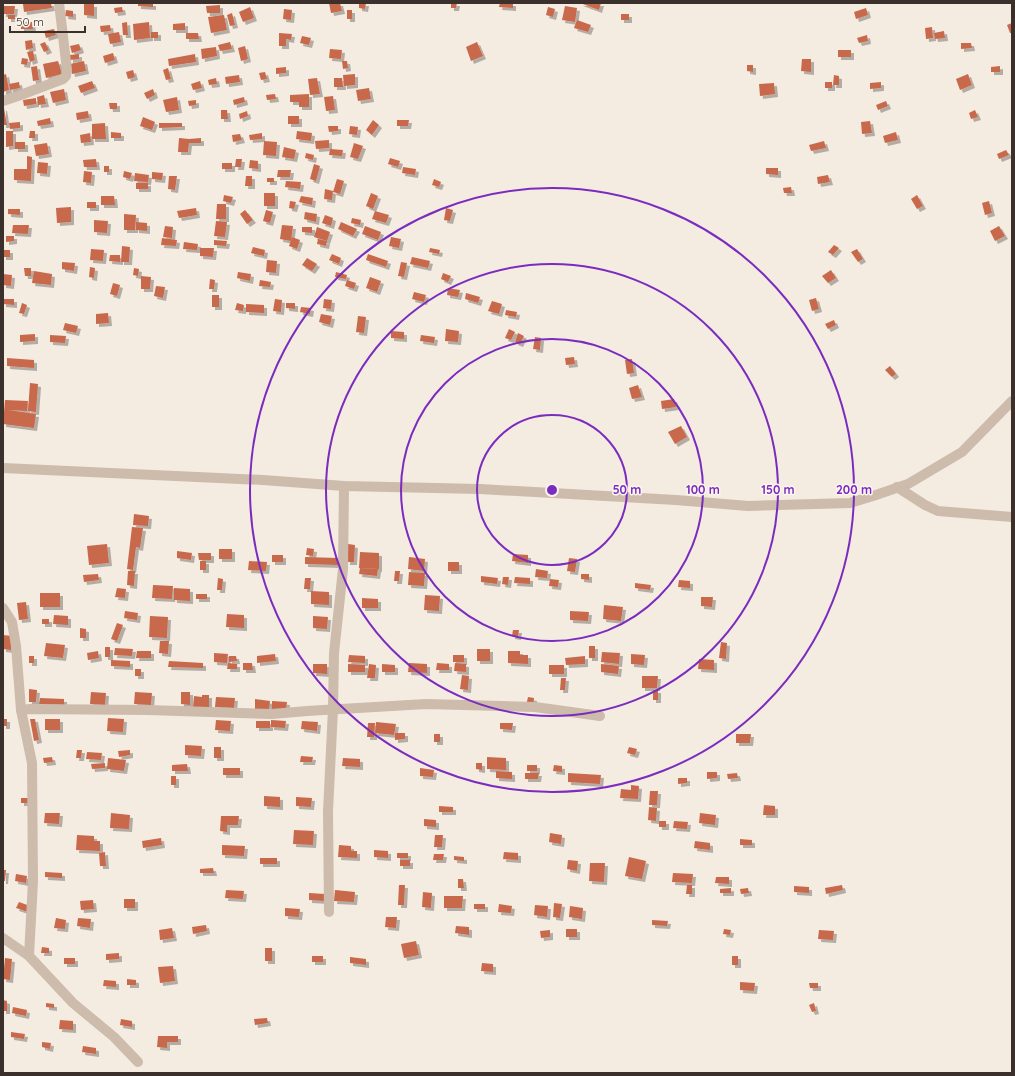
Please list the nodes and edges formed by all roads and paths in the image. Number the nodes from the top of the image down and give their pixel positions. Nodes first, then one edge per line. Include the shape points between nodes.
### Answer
1 (59, 3) edge
2 (3, 101) edge
3 (1012, 401) edge
4 (3, 468) edge
5 (344, 486) junction
6 (897, 487) junction
7 (1012, 517) edge
8 (3, 608) edge
9 (333, 709) junction
10 (21, 710) junction
11 (600, 716) dead end
12 (329, 912) dead end
13 (3, 938) edge
14 (29, 956) junction
15 (138, 1062) dead end

1 - 2 street via 66,76
3 - 6 street via 962,452 908,484
4 - 5 street
5 - 6 street via 480,489 748,506 850,503
5 - 9 street via 344,569 334,653
6 - 7 street via 938,511
8 - 10 street via 12,622
9 - 10 street via 272,714 148,710
9 - 11 street via 426,704 535,707
9 - 12 street via 328,811
10 - 14 street via 32,763 33,881
13 - 14 street
14 - 15 street via 73,1003 114,1036

